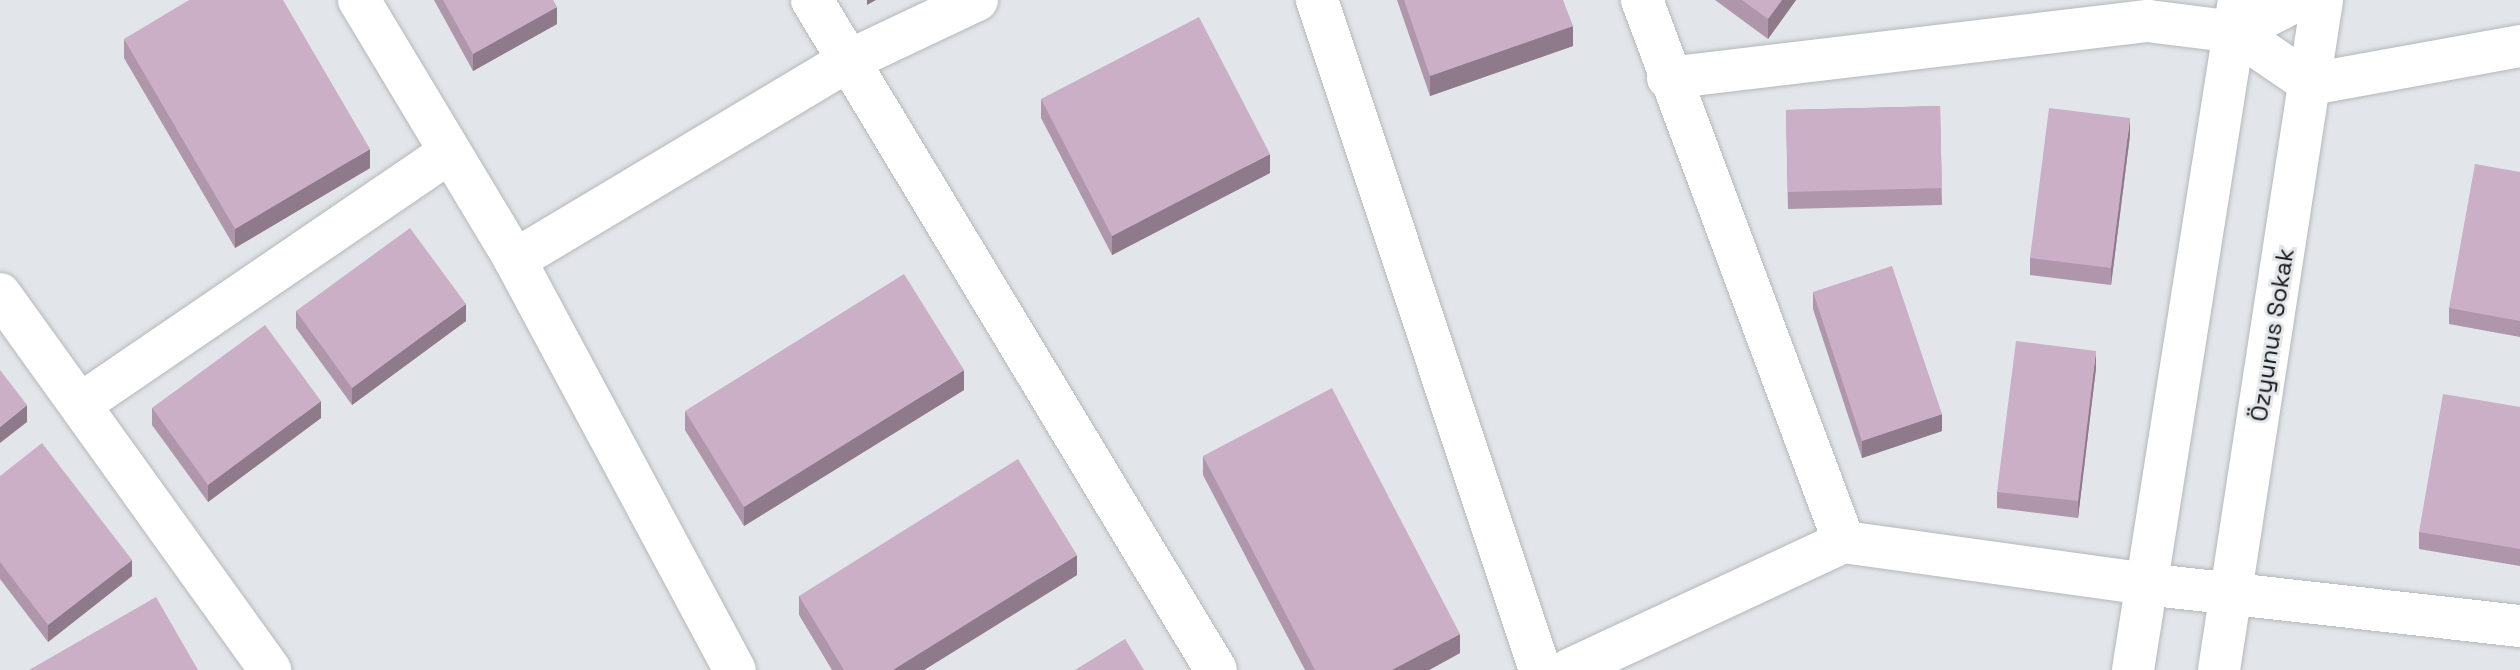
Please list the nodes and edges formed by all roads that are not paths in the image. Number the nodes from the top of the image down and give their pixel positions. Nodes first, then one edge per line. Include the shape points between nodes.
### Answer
1 (359, 0) edge
2 (812, 0) edge
3 (977, 0) edge
4 (1317, 0) edge
5 (1642, 0) edge
6 (2298, 0) edge
7 (2322, 0) edge
8 (2237, 16) edge
9 (2520, 46) edge
10 (846, 62) junction
11 (1668, 78) junction
12 (2311, 84) junction
13 (447, 154) junction
14 (515, 260) junction
15 (0, 294) edge
16 (82, 403) junction
17 (1844, 542) junction
18 (2145, 584) junction
19 (2233, 594) junction
20 (2520, 626) edge
21 (270, 670) edge
22 (735, 670) edge
23 (1216, 670) edge
24 (1540, 670) edge
25 (1569, 670) edge
26 (2133, 670) edge
27 (2219, 670) edge

1 - 13 street
2 - 10 street
3 - 10 street
4 - 24 street
5 - 11 street
6 - 8 street
7 - 12 street, Özyunus Sokak
8 - 11 street via 2148,21
8 - 12 street
8 - 18 street
9 - 12 street
10 - 14 street
10 - 23 street
11 - 17 street
12 - 19 street, Özyunus Sokak
13 - 14 street
13 - 16 street
14 - 22 street
15 - 16 street
16 - 21 street
17 - 18 street
17 - 25 street
18 - 19 street
18 - 26 street
19 - 20 street
19 - 27 street, Özyunus Sokak

